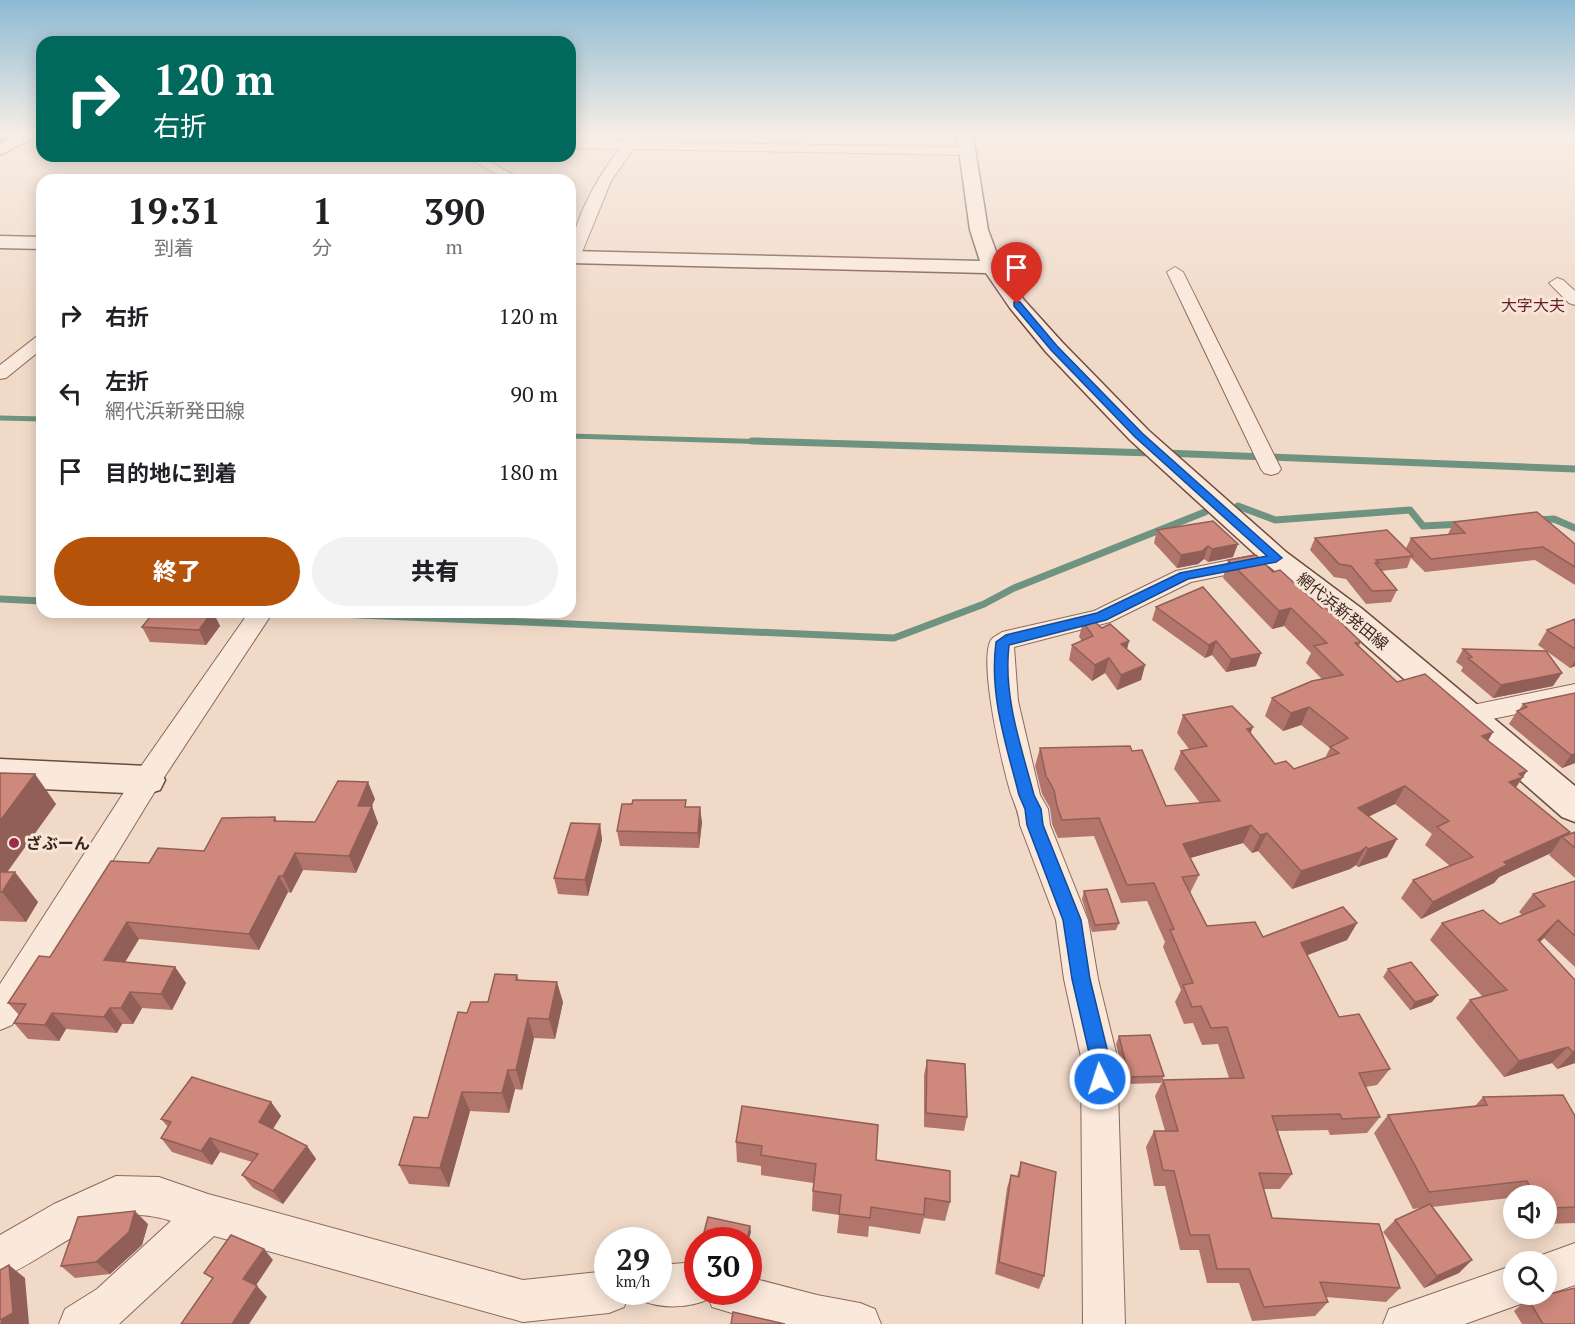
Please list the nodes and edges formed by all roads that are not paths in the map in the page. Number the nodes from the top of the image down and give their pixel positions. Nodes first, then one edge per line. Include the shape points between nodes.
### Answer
1 (597, 198) edge
2 (974, 198) edge
3 (0, 242) edge
4 (36, 243) edge
5 (576, 244) edge
6 (576, 256) edge
7 (992, 267) junction
8 (1175, 272) dead end
9 (1557, 283) dead end
10 (1575, 300) edge
11 (36, 346) edge
12 (0, 374) edge
13 (1271, 469) dead end
14 (1276, 558) junction
15 (257, 618) edge
16 (1575, 693) edge
17 (1468, 715) junction
18 (0, 773) edge
19 (147, 780) junction
20 (1575, 807) edge
21 (0, 1014) edge
22 (208, 1214) junction
23 (0, 1258) edge
24 (1575, 1264) edge
25 (1557, 1270) edge
26 (1503, 1290) edge
27 (594, 1294) edge
28 (762, 1301) edge
29 (80, 1324) edge
30 (860, 1324) edge
31 (1104, 1324) edge
32 (1404, 1324) edge

1 - 5 street
2 - 7 main road, 網代浜新発田線 via 979,230
3 - 4 main road
6 - 7 main road
7 - 14 main road, 網代浜新発田線 via 1054,348 1121,418
8 - 13 street
9 - 10 street
11 - 12 street
14 - 17 main road, 網代浜新発田線
14 - 31 street via 1184,576 1101,617 1002,642 1003,704 1035,825 1072,920 1100,1057
15 - 19 street
16 - 17 street
17 - 20 main road, 網代浜新発田線
18 - 19 main road
19 - 21 street
22 - 23 street via 159,1197 116,1196 68,1218
22 - 27 street via 523,1301
22 - 29 street via 112,1304
24 - 25 street
26 - 32 street
28 - 30 street

